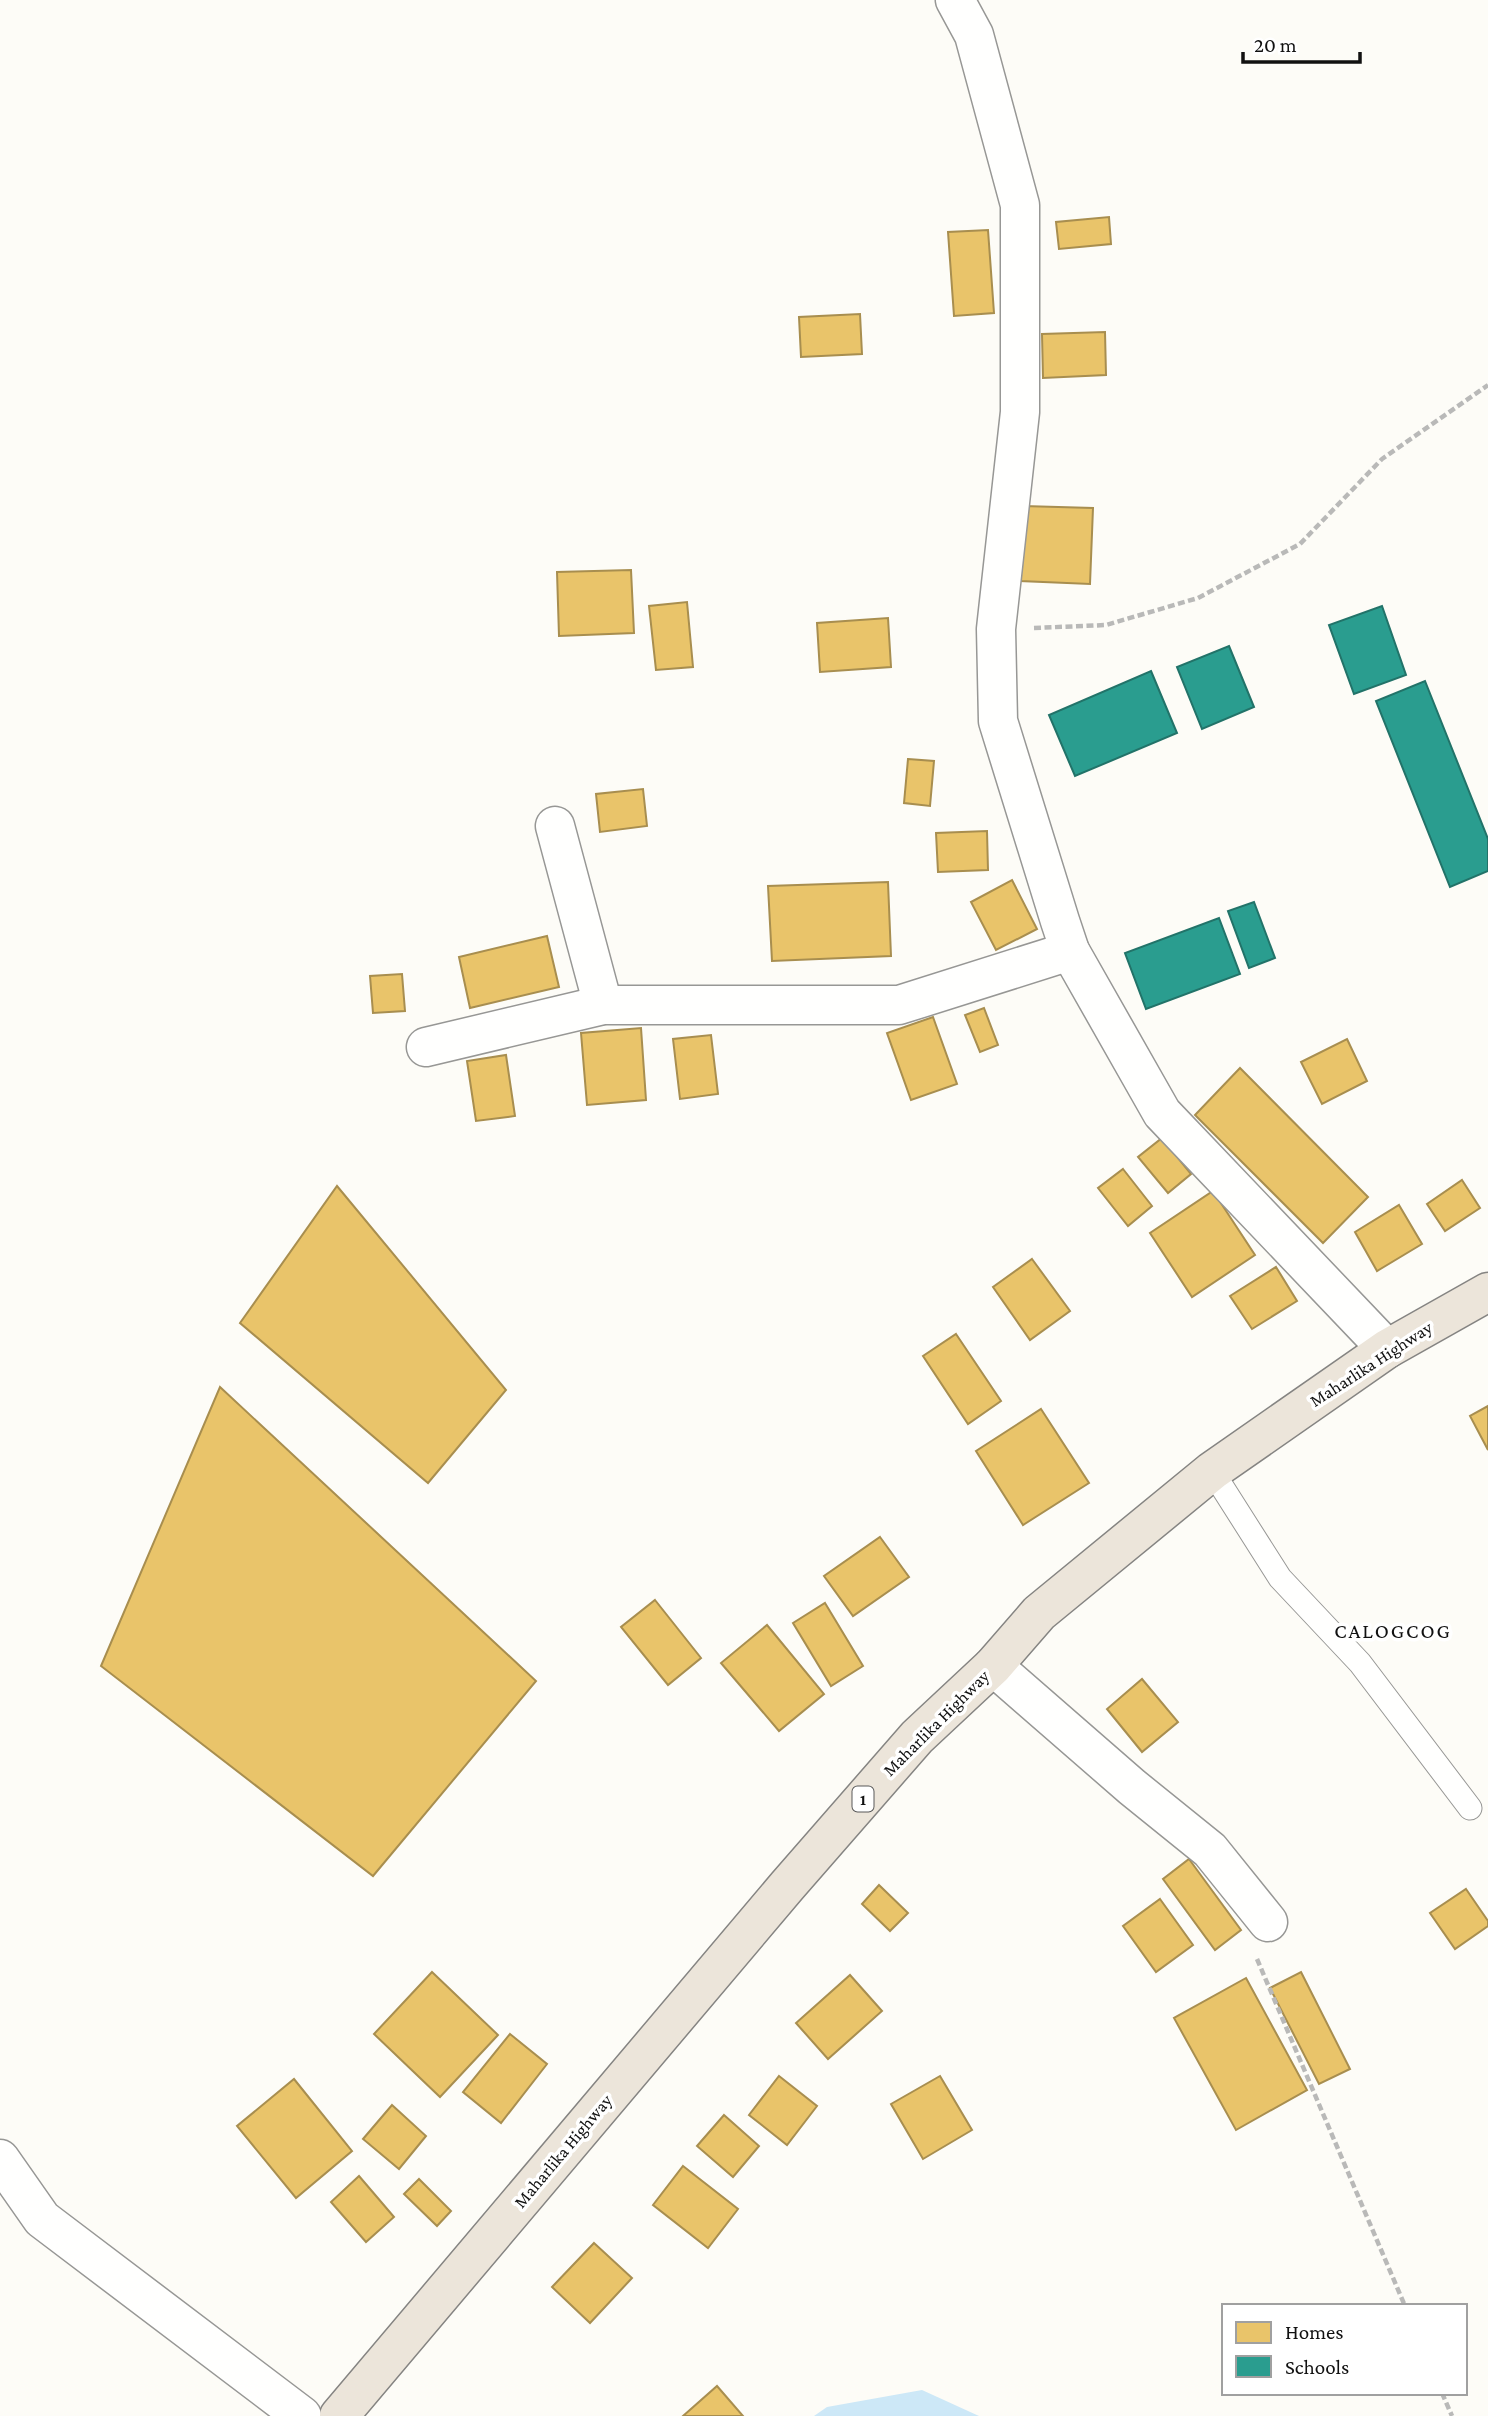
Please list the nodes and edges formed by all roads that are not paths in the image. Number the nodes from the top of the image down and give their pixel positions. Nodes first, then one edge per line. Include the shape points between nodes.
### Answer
1 (955, 0) edge
2 (555, 826) dead end
3 (1070, 951) junction
4 (603, 1005) junction
5 (426, 1047) dead end
6 (1488, 1292) edge
7 (1387, 1349) junction
8 (1212, 1471) junction
9 (993, 1666) junction
10 (1470, 1808) dead end
11 (1268, 1922) road end
12 (0, 2159) edge
13 (302, 2416) edge
14 (339, 2416) edge

1 - 3 street via 974,35 1020,205 1020,412 996,629 998,721
2 - 4 street
3 - 4 street via 899,1005
3 - 7 street via 1162,1112
4 - 5 street
6 - 7 highway, Maharlika Highway / 1
7 - 8 highway, Maharlika Highway / 1
8 - 9 highway, Maharlika Highway / 1 via 1039,1613
8 - 10 lane via 1280,1578 1360,1663
9 - 11 street via 1210,1850
9 - 14 highway, Maharlika Highway / 1 via 917,1737 830,1836
12 - 13 street via 42,2219

